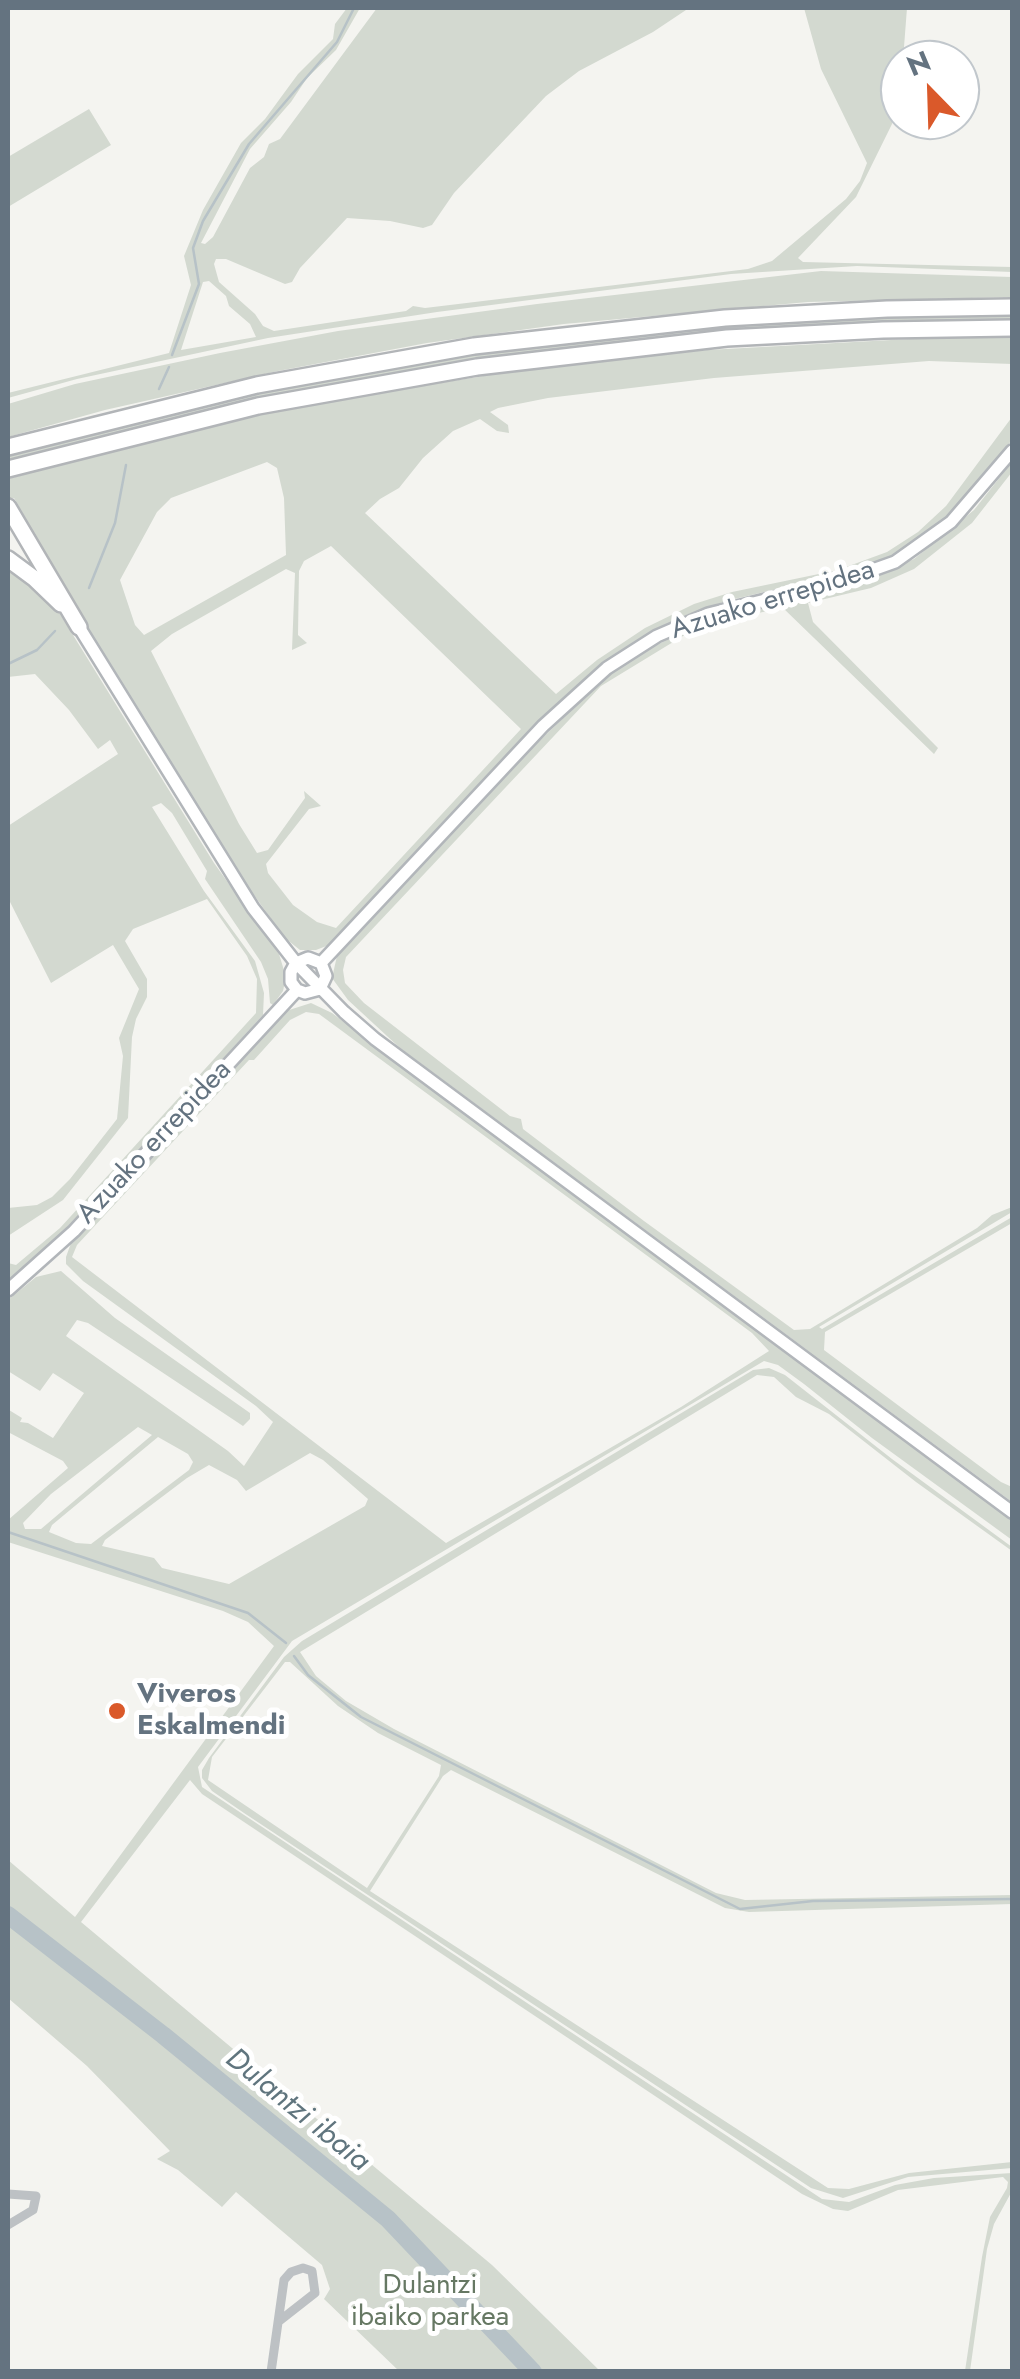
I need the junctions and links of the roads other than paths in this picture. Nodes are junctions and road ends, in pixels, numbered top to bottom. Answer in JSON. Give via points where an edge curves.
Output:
{"nodes":[{"id":1,"x":1012,"y":307,"type":"edge"},
{"id":2,"x":1012,"y":328,"type":"edge"},
{"id":3,"x":8,"y":448,"type":"edge"},
{"id":4,"x":1012,"y":451,"type":"edge"},
{"id":5,"x":8,"y":469,"type":"edge"},
{"id":6,"x":8,"y":507,"type":"edge"},
{"id":7,"x":8,"y":560,"type":"edge"},
{"id":8,"x":79,"y":627,"type":"junction"},
{"id":9,"x":296,"y":963,"type":"junction"},
{"id":10,"x":321,"y":963,"type":"junction"},
{"id":11,"x":320,"y":989,"type":"junction"},
{"id":12,"x":297,"y":990,"type":"junction"},
{"id":13,"x":8,"y":1290,"type":"edge"},
{"id":14,"x":1012,"y":1512,"type":"edge"},
{"id":15,"x":8,"y":2194,"type":"edge"},
{"id":16,"x":8,"y":2225,"type":"edge"},
{"id":17,"x":278,"y":2322,"type":"junction"},
{"id":18,"x":272,"y":2372,"type":"edge"}],
"edges":[{"from":1,"to":3,"type":"highway","via":[[725,318],[494,343],[257,385]]},
{"from":2,"to":5,"type":"highway","via":[[727,338],[477,366],[241,410]]},
{"from":4,"to":10,"type":"main road","name":"Azuako errepidea","via":[[951,522],[895,562],[708,614],[607,668],[543,726]]},
{"from":6,"to":8,"type":"highway"},
{"from":7,"to":8,"type":"highway"},
{"from":8,"to":9,"type":"main road","via":[[224,865]]},
{"from":9,"to":10,"type":"main road"},
{"from":9,"to":11,"type":"main road"},
{"from":9,"to":12,"type":"main road","via":[[291,982]]},
{"from":10,"to":11,"type":"main road","via":[[326,976]]},
{"from":11,"to":12,"type":"main road"},
{"from":11,"to":14,"type":"main road","via":[[375,1039]]},
{"from":12,"to":13,"type":"main road","name":"Azuako errepidea","via":[[74,1231]]},
{"from":15,"to":16,"type":"street","via":[[36,2196],[33,2210]]},
{"from":17,"to":17,"type":"street","via":[[315,2293],[312,2271],[303,2268],[284,2280]]},
{"from":17,"to":18,"type":"street"}]}
